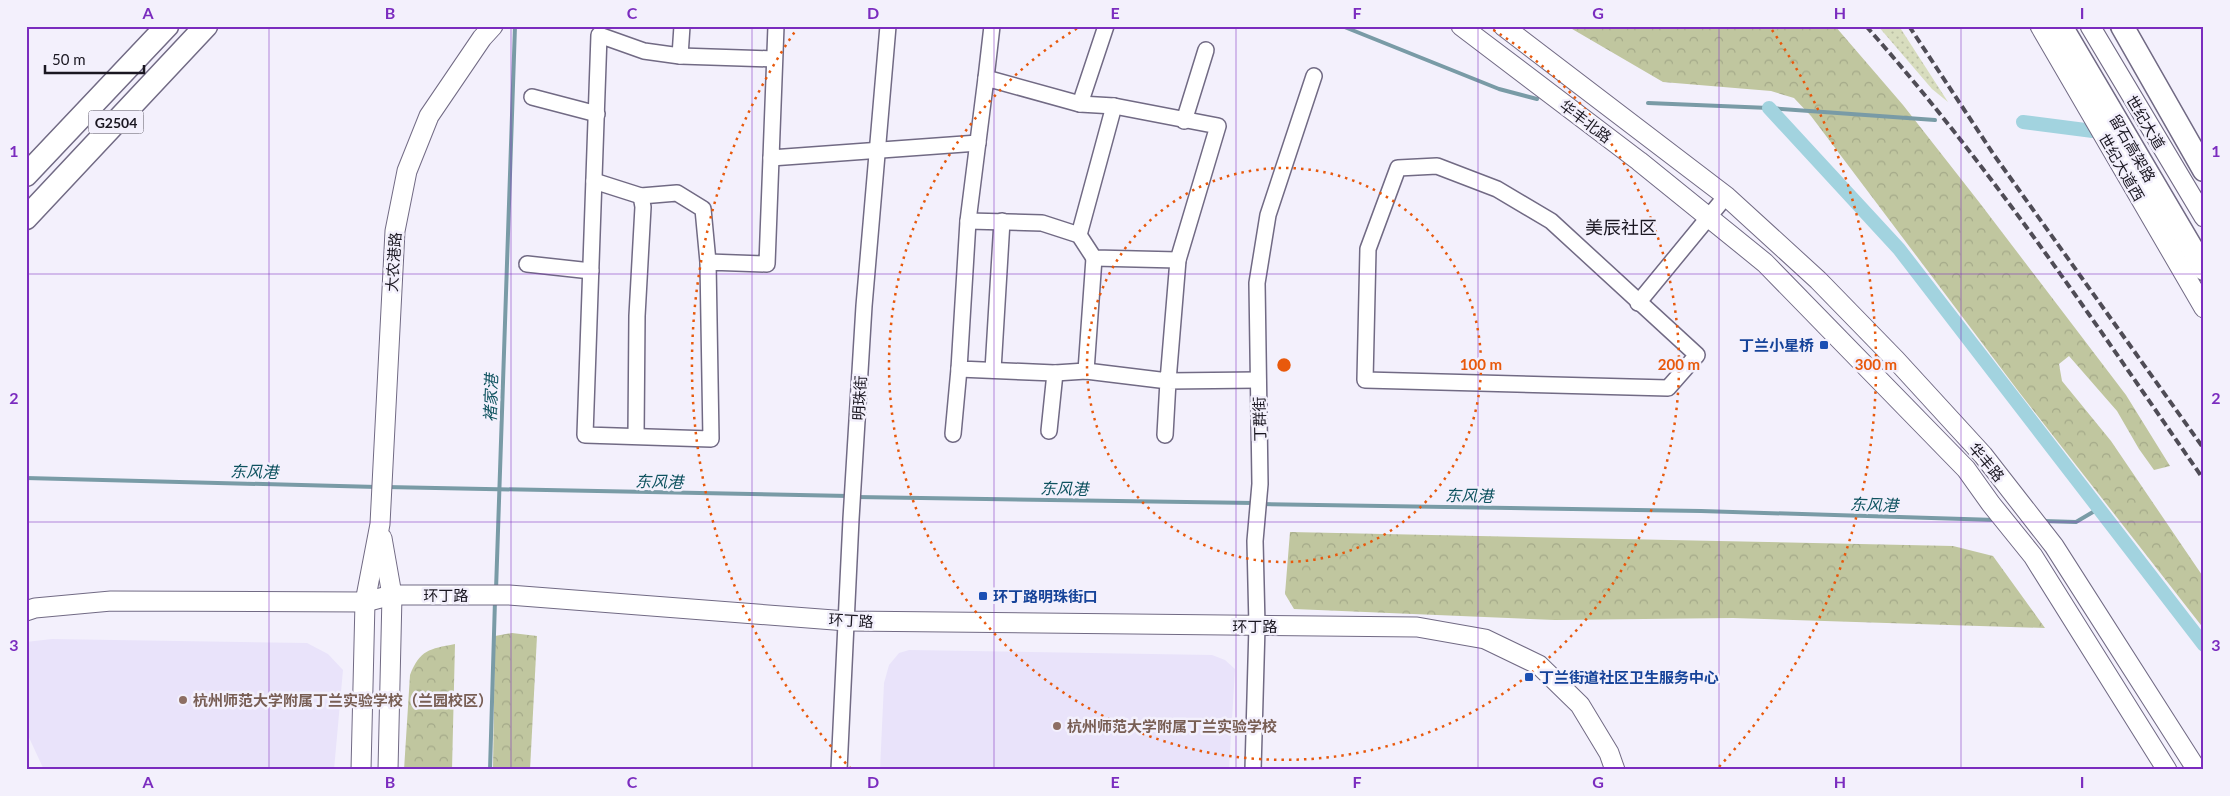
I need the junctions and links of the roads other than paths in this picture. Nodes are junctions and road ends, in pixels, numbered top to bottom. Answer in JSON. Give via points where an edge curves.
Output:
{"nodes":[{"id":1,"x":167,"y":26,"type":"edge"},
{"id":2,"x":206,"y":26,"type":"edge"},
{"id":3,"x":682,"y":26,"type":"edge"},
{"id":4,"x":776,"y":26,"type":"edge"},
{"id":5,"x":888,"y":26,"type":"edge"},
{"id":6,"x":992,"y":26,"type":"edge"},
{"id":7,"x":1106,"y":26,"type":"edge"},
{"id":8,"x":1462,"y":26,"type":"edge"},
{"id":9,"x":1503,"y":26,"type":"edge"},
{"id":10,"x":2040,"y":26,"type":"edge"},
{"id":11,"x":2061,"y":26,"type":"edge"},
{"id":12,"x":2090,"y":26,"type":"edge"},
{"id":13,"x":2122,"y":26,"type":"edge"},
{"id":14,"x":599,"y":31,"type":"edge"},
{"id":15,"x":488,"y":32,"type":"edge"},
{"id":16,"x":1206,"y":50,"type":"dead end"},
{"id":17,"x":680,"y":56,"type":"junction"},
{"id":18,"x":774,"y":59,"type":"junction"},
{"id":19,"x":1314,"y":76,"type":"dead end"},
{"id":20,"x":986,"y":78,"type":"junction"},
{"id":21,"x":532,"y":97,"type":"dead end"},
{"id":22,"x":1080,"y":104,"type":"junction"},
{"id":23,"x":1114,"y":106,"type":"junction"},
{"id":24,"x":597,"y":114,"type":"junction"},
{"id":25,"x":1184,"y":121,"type":"junction"},
{"id":26,"x":978,"y":143,"type":"junction"},
{"id":27,"x":878,"y":150,"type":"junction"},
{"id":28,"x":771,"y":158,"type":"junction"},
{"id":29,"x":2204,"y":170,"type":"edge"},
{"id":30,"x":26,"y":175,"type":"edge"},
{"id":31,"x":594,"y":181,"type":"junction"},
{"id":32,"x":641,"y":196,"type":"junction"},
{"id":33,"x":1726,"y":196,"type":"junction"},
{"id":34,"x":1708,"y":217,"type":"junction"},
{"id":35,"x":2204,"y":217,"type":"edge"},
{"id":36,"x":26,"y":218,"type":"edge"},
{"id":37,"x":968,"y":221,"type":"junction"},
{"id":38,"x":1002,"y":221,"type":"junction"},
{"id":39,"x":1079,"y":234,"type":"junction"},
{"id":40,"x":1094,"y":258,"type":"junction"},
{"id":41,"x":1178,"y":260,"type":"junction"},
{"id":42,"x":708,"y":262,"type":"junction"},
{"id":43,"x":527,"y":264,"type":"dead end"},
{"id":44,"x":2204,"y":269,"type":"edge"},
{"id":45,"x":591,"y":271,"type":"junction"},
{"id":46,"x":1638,"y":303,"type":"junction"},
{"id":47,"x":2204,"y":308,"type":"edge"},
{"id":48,"x":960,"y":369,"type":"junction"},
{"id":49,"x":993,"y":370,"type":"junction"},
{"id":50,"x":1086,"y":371,"type":"junction"},
{"id":51,"x":1055,"y":373,"type":"junction"},
{"id":52,"x":1168,"y":380,"type":"junction"},
{"id":53,"x":1258,"y":380,"type":"junction"},
{"id":54,"x":1049,"y":431,"type":"dead end"},
{"id":55,"x":953,"y":434,"type":"dead end"},
{"id":56,"x":636,"y":435,"type":"junction"},
{"id":57,"x":1165,"y":435,"type":"dead end"},
{"id":58,"x":380,"y":524,"type":"junction"},
{"id":59,"x":392,"y":595,"type":"junction"},
{"id":60,"x":365,"y":602,"type":"junction"},
{"id":61,"x":26,"y":611,"type":"edge"},
{"id":62,"x":847,"y":621,"type":"junction"},
{"id":63,"x":1257,"y":626,"type":"junction"},
{"id":64,"x":361,"y":770,"type":"edge"},
{"id":65,"x":388,"y":770,"type":"edge"},
{"id":66,"x":839,"y":770,"type":"edge"},
{"id":67,"x":1253,"y":770,"type":"edge"},
{"id":68,"x":1615,"y":770,"type":"edge"},
{"id":69,"x":2166,"y":770,"type":"edge"},
{"id":70,"x":2197,"y":770,"type":"edge"}],
"edges":[{"from":1,"to":30,"type":"highway","number":"G2504"},
{"from":2,"to":36,"type":"highway","number":"G2504"},
{"from":3,"to":17,"type":"street"},
{"from":4,"to":18,"type":"street"},
{"from":5,"to":27,"type":"street","name":"明珠街"},
{"from":6,"to":20,"type":"street"},
{"from":7,"to":22,"type":"street"},
{"from":8,"to":34,"type":"main road","name":"华丰北路"},
{"from":9,"to":33,"type":"main road","name":"华丰北路"},
{"from":10,"to":47,"type":"main road","name":"世纪大道西"},
{"from":11,"to":44,"type":"highway","name":"留石高架路"},
{"from":12,"to":35,"type":"main road","name":"世纪大道"},
{"from":13,"to":29,"type":"highway"},
{"from":14,"to":17,"type":"street","via":[[644,51]]},
{"from":14,"to":24,"type":"street"},
{"from":15,"to":58,"type":"main road","name":"大农港路","via":[[429,116],[407,171],[395,231]]},
{"from":16,"to":25,"type":"street"},
{"from":17,"to":18,"type":"street"},
{"from":18,"to":28,"type":"street"},
{"from":19,"to":53,"type":"street","name":"丁群街","via":[[1268,215],[1257,283]]},
{"from":20,"to":22,"type":"street"},
{"from":20,"to":26,"type":"street"},
{"from":21,"to":24,"type":"street"},
{"from":22,"to":23,"type":"street"},
{"from":23,"to":25,"type":"street"},
{"from":23,"to":39,"type":"street"},
{"from":24,"to":31,"type":"street"},
{"from":25,"to":41,"type":"street","via":[[1218,126]]},
{"from":26,"to":27,"type":"street"},
{"from":26,"to":37,"type":"street"},
{"from":27,"to":28,"type":"street"},
{"from":27,"to":62,"type":"street","name":"明珠街","via":[[864,306]]},
{"from":28,"to":42,"type":"street","via":[[767,264]]},
{"from":31,"to":32,"type":"street"},
{"from":31,"to":45,"type":"street"},
{"from":32,"to":42,"type":"street","via":[[677,193],[703,208]]},
{"from":32,"to":56,"type":"street"},
{"from":33,"to":34,"type":"street"},
{"from":33,"to":70,"type":"main road","name":"华丰路","via":[[1818,280],[1983,455],[2054,546]]},
{"from":34,"to":46,"type":"street"},
{"from":34,"to":69,"type":"main road","name":"华丰路","via":[[1765,263],[1966,469],[2033,556]]},
{"from":37,"to":38,"type":"street"},
{"from":37,"to":48,"type":"street"},
{"from":38,"to":39,"type":"street","via":[[1042,223]]},
{"from":38,"to":49,"type":"street"},
{"from":39,"to":40,"type":"street"},
{"from":40,"to":41,"type":"street"},
{"from":40,"to":50,"type":"street"},
{"from":41,"to":52,"type":"street"},
{"from":42,"to":56,"type":"street","via":[[711,439]]},
{"from":43,"to":45,"type":"street"},
{"from":45,"to":56,"type":"street","via":[[584,434]]},
{"from":46,"to":46,"type":"street","via":[[1551,221],[1497,189],[1437,166],[1398,168],[1368,249],[1365,380],[1668,388],[1697,355]]},
{"from":48,"to":49,"type":"street"},
{"from":48,"to":55,"type":"street"},
{"from":49,"to":51,"type":"street"},
{"from":50,"to":51,"type":"street"},
{"from":50,"to":52,"type":"street"},
{"from":51,"to":54,"type":"street"},
{"from":52,"to":53,"type":"street"},
{"from":52,"to":57,"type":"street"},
{"from":53,"to":63,"type":"street","name":"丁群街"},
{"from":58,"to":59,"type":"main road","name":"大农港路"},
{"from":58,"to":60,"type":"main road","name":"大农港路"},
{"from":59,"to":60,"type":"main road","name":"环丁路"},
{"from":59,"to":62,"type":"main road","name":"环丁路","via":[[509,595]]},
{"from":59,"to":65,"type":"main road","name":"大农港路"},
{"from":60,"to":61,"type":"main road","name":"环丁路","via":[[111,601]]},
{"from":60,"to":64,"type":"main road","name":"大农港路"},
{"from":62,"to":63,"type":"main road","name":"环丁路"},
{"from":62,"to":66,"type":"street","name":"明珠街"},
{"from":63,"to":67,"type":"street","name":"丁群街"},
{"from":63,"to":68,"type":"main road","name":"环丁路","via":[[1417,627],[1485,639],[1539,665],[1580,705],[1609,752]]}]}
